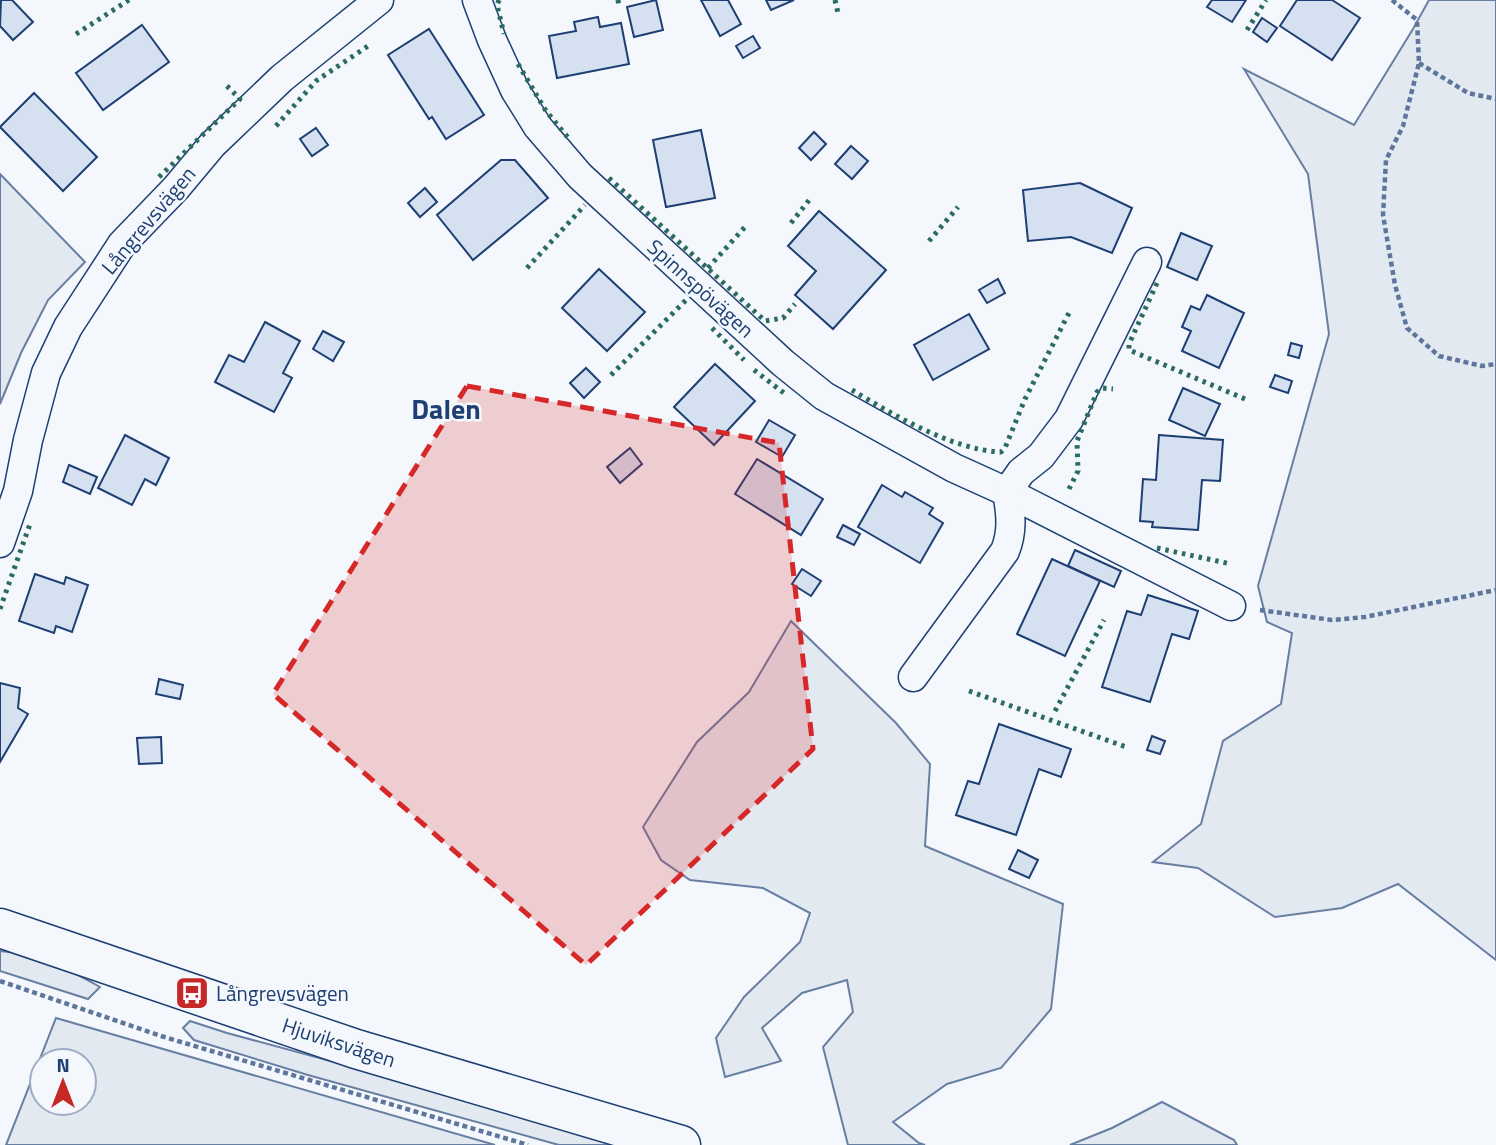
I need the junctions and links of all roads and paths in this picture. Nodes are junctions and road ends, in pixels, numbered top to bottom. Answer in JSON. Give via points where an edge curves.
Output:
{"nodes":[{"id":1,"x":379,"y":0,"type":"edge"},
{"id":2,"x":477,"y":0,"type":"edge"},
{"id":3,"x":1392,"y":0,"type":"edge"},
{"id":4,"x":1419,"y":63,"type":"junction"},
{"id":5,"x":1496,"y":99,"type":"edge"},
{"id":6,"x":1147,"y":261,"type":"dead end"},
{"id":7,"x":1496,"y":364,"type":"edge"},
{"id":8,"x":1007,"y":492,"type":"junction"},
{"id":9,"x":0,"y":542,"type":"edge"},
{"id":10,"x":1496,"y":590,"type":"edge"},
{"id":11,"x":1231,"y":606,"type":"joint"},
{"id":12,"x":913,"y":677,"type":"dead end"},
{"id":13,"x":0,"y":928,"type":"edge"},
{"id":14,"x":0,"y":981,"type":"edge"},
{"id":15,"x":528,"y":1145,"type":"edge"},
{"id":16,"x":681,"y":1145,"type":"edge"}],
"edges":[{"from":1,"to":9,"type":"street","name":"Långrevsvägen","via":[[272,87],[122,244],[68,327],[46,373],[18,491]]},
{"from":2,"to":8,"type":"street","name":"Spinnspövägen","via":[[515,90],[538,127],[580,176],[676,267],[824,396]]},
{"from":3,"to":4,"type":"path","via":[[1417,20]]},
{"from":4,"to":5,"type":"path","via":[[1468,93]]},
{"from":4,"to":7,"type":"path","via":[[1403,126],[1386,160],[1382,215],[1395,285],[1406,328],[1439,356],[1482,366]]},
{"from":6,"to":8,"type":"street","via":[[1069,419]]},
{"from":8,"to":11,"type":"street","name":"Spinnspövägen"},
{"from":8,"to":12,"type":"street","via":[[1012,517],[1005,551]]},
{"from":10,"to":11,"type":"path","via":[[1332,620]]},
{"from":13,"to":16,"type":"main road","name":"Hjuviksvägen","via":[[356,1049]]},
{"from":14,"to":15,"type":"path","via":[[161,1036]]}]}
